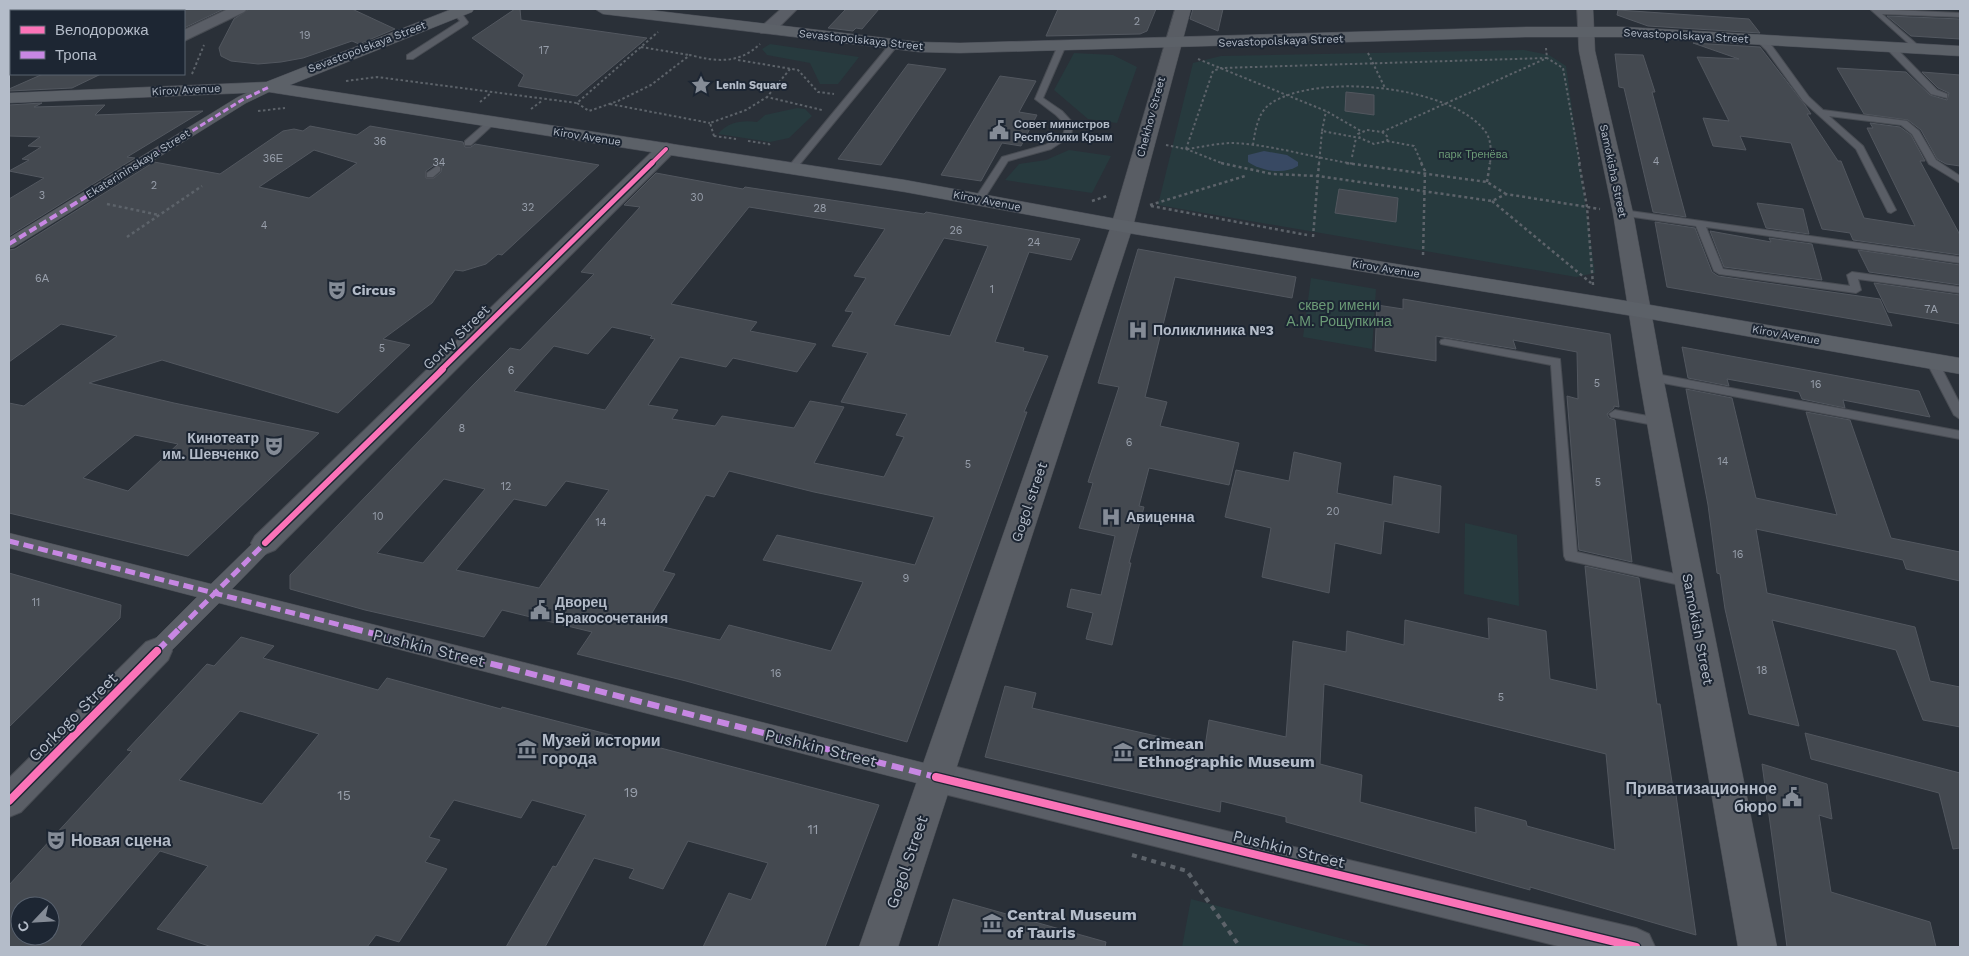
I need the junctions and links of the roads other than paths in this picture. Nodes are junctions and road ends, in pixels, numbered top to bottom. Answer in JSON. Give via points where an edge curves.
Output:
{"nodes":[{"id":1,"x":239,"y":9,"type":"edge"},
{"id":2,"x":603,"y":9,"type":"edge"},
{"id":3,"x":789,"y":9,"type":"edge"},
{"id":4,"x":1183,"y":9,"type":"edge"},
{"id":5,"x":1585,"y":9,"type":"edge"},
{"id":6,"x":461,"y":10,"type":"edge"},
{"id":7,"x":1874,"y":10,"type":"edge"},
{"id":8,"x":1960,"y":15,"type":"edge"},
{"id":9,"x":1586,"y":33,"type":"junction"},
{"id":10,"x":766,"y":35,"type":"junction"},
{"id":11,"x":185,"y":36,"type":"edge"},
{"id":12,"x":1760,"y":39,"type":"junction"},
{"id":13,"x":1171,"y":44,"type":"junction"},
{"id":14,"x":1062,"y":45,"type":"junction"},
{"id":15,"x":893,"y":46,"type":"junction"},
{"id":16,"x":1890,"y":47,"type":"junction"},
{"id":17,"x":1917,"y":49,"type":"junction"},
{"id":18,"x":1960,"y":51,"type":"edge"},
{"id":19,"x":410,"y":58,"type":"dead end"},
{"id":20,"x":269,"y":87,"type":"junction"},
{"id":21,"x":1944,"y":96,"type":"dead end"},
{"id":22,"x":9,"y":98,"type":"edge"},
{"id":23,"x":1820,"y":112,"type":"junction"},
{"id":24,"x":492,"y":122,"type":"junction"},
{"id":25,"x":468,"y":143,"type":"dead end"},
{"id":26,"x":666,"y":149,"type":"junction"},
{"id":27,"x":792,"y":168,"type":"junction"},
{"id":28,"x":1960,"y":180,"type":"edge"},
{"id":29,"x":979,"y":200,"type":"junction"},
{"id":30,"x":1891,"y":210,"type":"dead end"},
{"id":31,"x":1623,"y":213,"type":"junction"},
{"id":32,"x":1700,"y":224,"type":"junction"},
{"id":33,"x":1122,"y":226,"type":"junction"},
{"id":34,"x":9,"y":244,"type":"edge"},
{"id":35,"x":1960,"y":260,"type":"edge"},
{"id":36,"x":1960,"y":290,"type":"edge"},
{"id":37,"x":1639,"y":310,"type":"junction"},
{"id":38,"x":1445,"y":342,"type":"dead end"},
{"id":39,"x":1932,"y":361,"type":"junction"},
{"id":40,"x":1960,"y":366,"type":"edge"},
{"id":41,"x":1651,"y":377,"type":"junction"},
{"id":42,"x":1615,"y":414,"type":"dead end"},
{"id":43,"x":1960,"y":415,"type":"edge"},
{"id":44,"x":1659,"y":422,"type":"junction"},
{"id":45,"x":1960,"y":435,"type":"edge"},
{"id":46,"x":9,"y":541,"type":"edge"},
{"id":47,"x":265,"y":544,"type":"joint"},
{"id":48,"x":1689,"y":582,"type":"junction"},
{"id":49,"x":214,"y":594,"type":"junction"},
{"id":50,"x":157,"y":651,"type":"joint"},
{"id":51,"x":936,"y":777,"type":"junction"},
{"id":52,"x":9,"y":801,"type":"edge"},
{"id":53,"x":878,"y":947,"type":"edge"},
{"id":54,"x":1636,"y":947,"type":"edge"},
{"id":55,"x":1758,"y":947,"type":"edge"}],
"edges":[{"from":1,"to":11,"type":"street"},
{"from":2,"to":10,"type":"main road","name":"Sevastopolskaya Street"},
{"from":3,"to":10,"type":"street"},
{"from":4,"to":13,"type":"main road","name":"Chekhov Street"},
{"from":5,"to":9,"type":"main road","name":"Samokisha Street","via":[[1588,20]]},
{"from":6,"to":19,"type":"lane","via":[[464,22]]},
{"from":6,"to":20,"type":"main road","name":"Sevastopolskaya Street"},
{"from":7,"to":8,"type":"lane"},
{"from":7,"to":17,"type":"lane"},
{"from":9,"to":12,"type":"main road","name":"Sevastopolskaya Street"},
{"from":9,"to":13,"type":"main road","name":"Sevastopolskaya Street","via":[[1519,32]]},
{"from":9,"to":31,"type":"main road","name":"Samokisha Street","via":[[1587,51]]},
{"from":10,"to":15,"type":"main road","name":"Sevastopolskaya Street"},
{"from":12,"to":16,"type":"main road","name":"Sevastopolskaya Street"},
{"from":12,"to":23,"type":"lane","via":[[1806,99]]},
{"from":13,"to":14,"type":"main road","name":"Sevastopolskaya Street"},
{"from":13,"to":33,"type":"main road","name":"Chekhov Street"},
{"from":14,"to":15,"type":"main road","name":"Sevastopolskaya Street"},
{"from":14,"to":29,"type":"lane","via":[[1039,99],[1070,125],[1067,136],[1048,147],[1005,159]]},
{"from":15,"to":27,"type":"lane"},
{"from":16,"to":17,"type":"main road","name":"Sevastopolskaya Street"},
{"from":16,"to":21,"type":"lane","via":[[1934,92]]},
{"from":17,"to":18,"type":"main road","name":"Sevastopolskaya Street"},
{"from":20,"to":22,"type":"main road","name":"Kirov Avenue"},
{"from":20,"to":24,"type":"main road","name":"Kirov Avenue"},
{"from":20,"to":34,"type":"street","name":"Ekaterininskaya Street","via":[[242,100]]},
{"from":23,"to":28,"type":"lane","via":[[1904,123],[1916,133],[1932,162]]},
{"from":23,"to":30,"type":"lane","via":[[1860,148]]},
{"from":24,"to":25,"type":"lane"},
{"from":24,"to":26,"type":"main road","name":"Kirov Avenue"},
{"from":26,"to":27,"type":"main road","name":"Kirov Avenue"},
{"from":26,"to":47,"type":"street","name":"Gorky Street"},
{"from":27,"to":29,"type":"main road","name":"Kirov Avenue"},
{"from":29,"to":33,"type":"main road","name":"Kirov Avenue"},
{"from":31,"to":32,"type":"lane"},
{"from":31,"to":37,"type":"main road","name":"Samokisha Street"},
{"from":32,"to":35,"type":"lane"},
{"from":32,"to":36,"type":"lane","via":[[1719,271],[1856,290],[1852,275]]},
{"from":33,"to":37,"type":"main road","name":"Kirov Avenue"},
{"from":33,"to":51,"type":"main road","name":"Gogol street"},
{"from":37,"to":39,"type":"main road","name":"Kirov Avenue"},
{"from":37,"to":41,"type":"main road","name":"Samokish Street"},
{"from":38,"to":48,"type":"lane","via":[[1556,362],[1562,404],[1571,556]]},
{"from":39,"to":40,"type":"main road","name":"Kirov Avenue"},
{"from":39,"to":43,"type":"lane"},
{"from":41,"to":44,"type":"main road","name":"Samokish Street"},
{"from":41,"to":45,"type":"lane"},
{"from":42,"to":44,"type":"lane"},
{"from":44,"to":48,"type":"main road","name":"Samokish Street"},
{"from":46,"to":49,"type":"street","name":"Pushkin Street"},
{"from":47,"to":49,"type":"street","name":"Gorky Street"},
{"from":48,"to":55,"type":"main road","name":"Samokish Street"},
{"from":49,"to":50,"type":"street","name":"Gorkogo Street"},
{"from":49,"to":51,"type":"street","name":"Pushkin Street"},
{"from":50,"to":52,"type":"street","name":"Gorkogo Street"},
{"from":51,"to":53,"type":"main road","name":"Gogol Street"},
{"from":51,"to":54,"type":"street","name":"Pushkin Street"}]}
